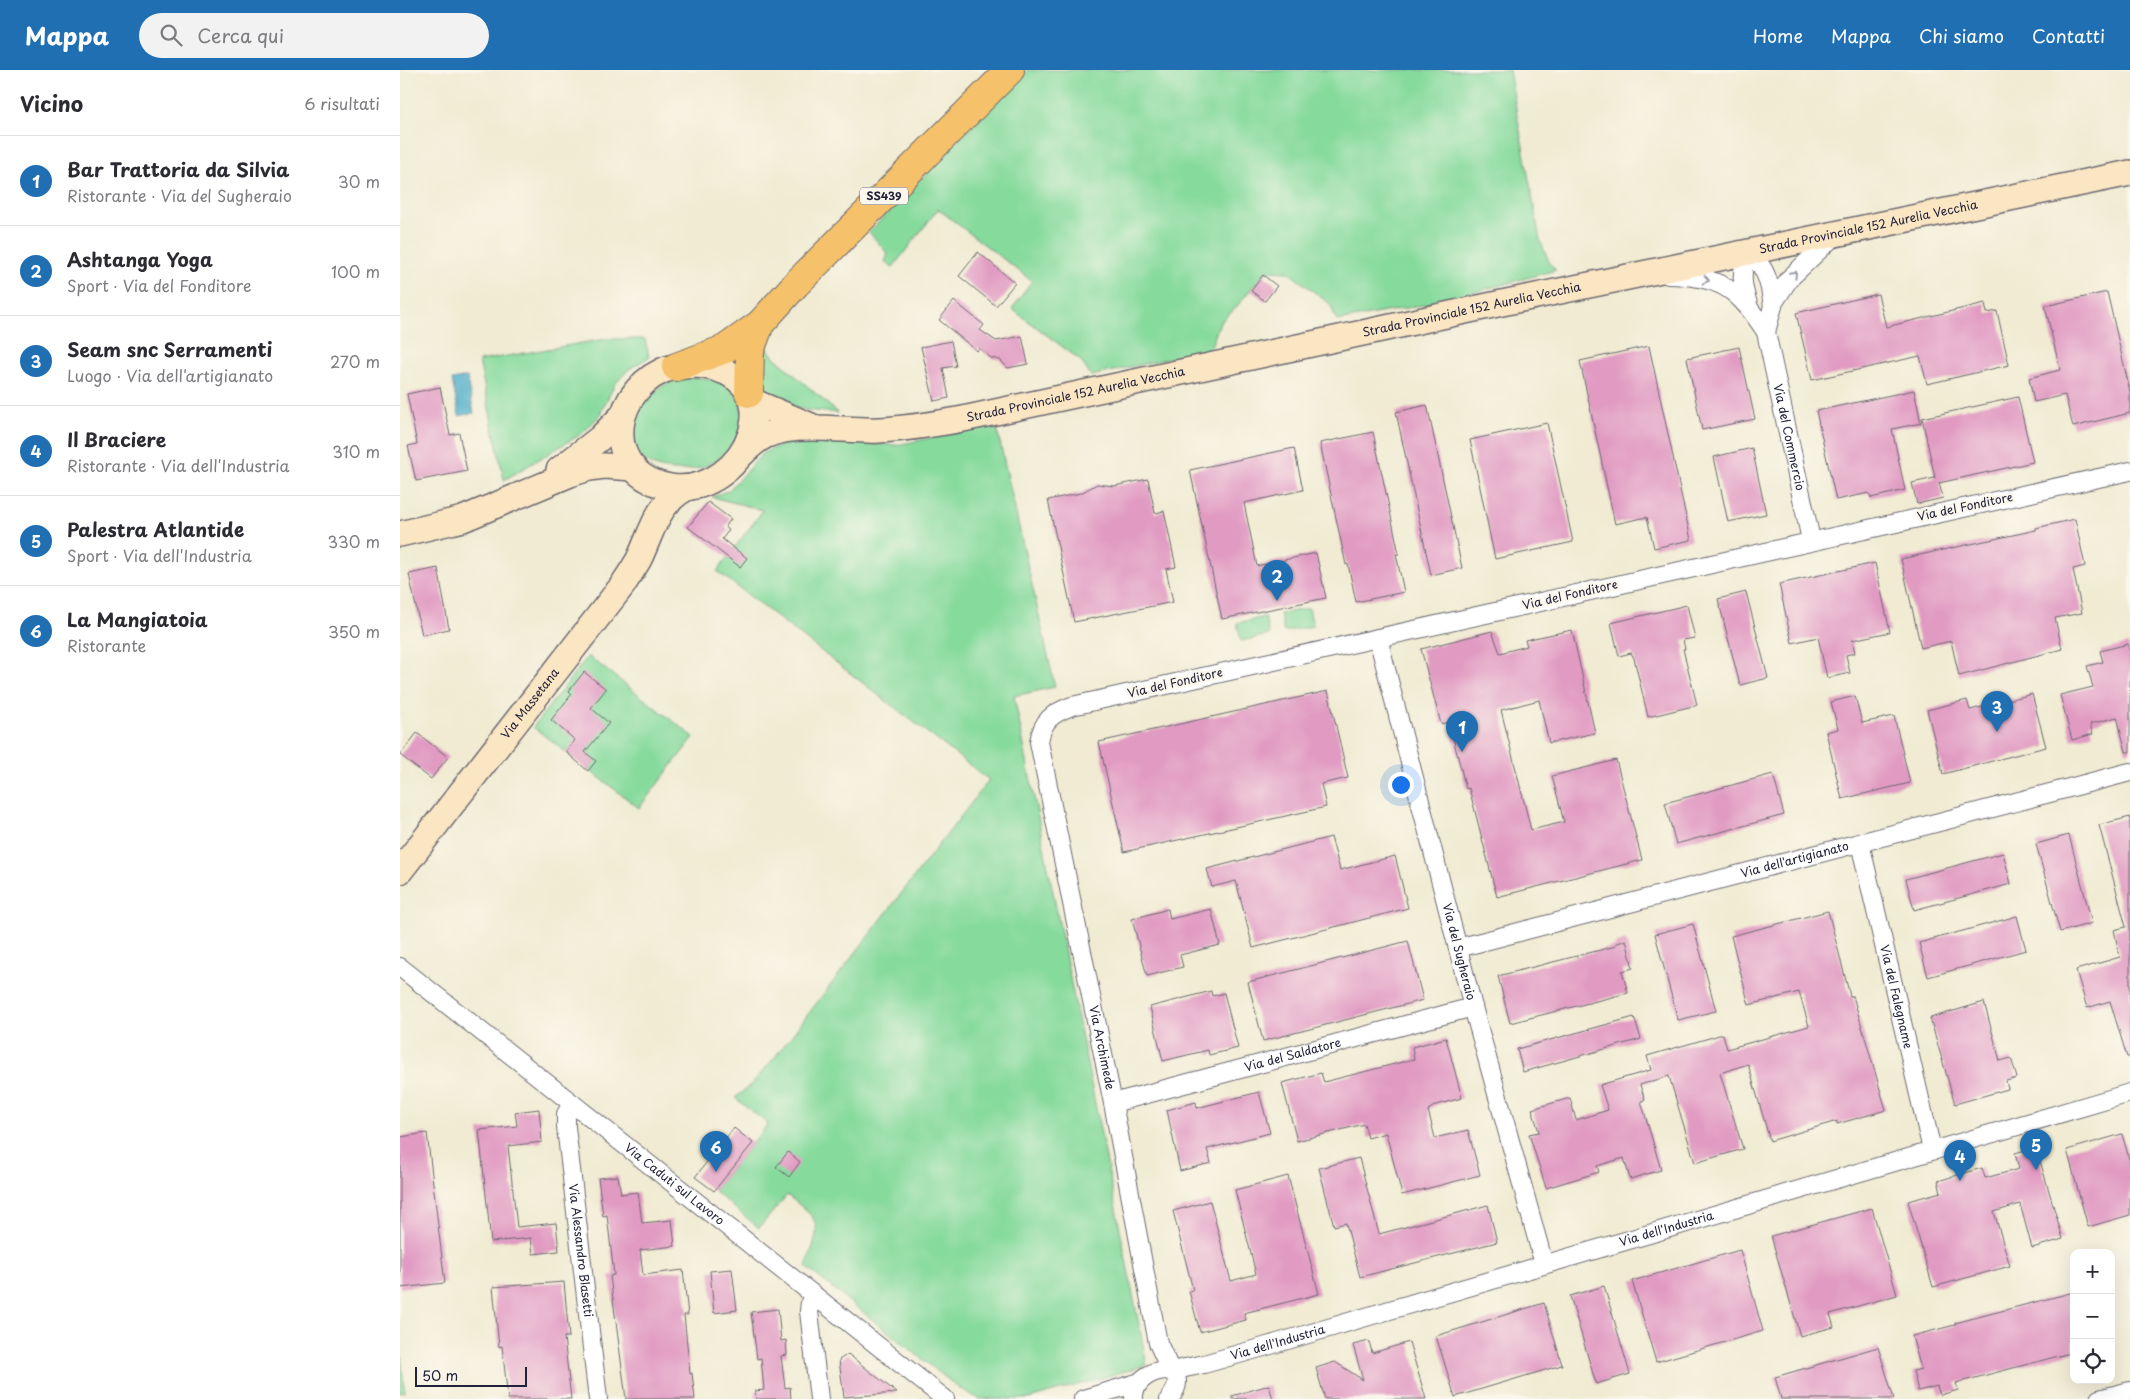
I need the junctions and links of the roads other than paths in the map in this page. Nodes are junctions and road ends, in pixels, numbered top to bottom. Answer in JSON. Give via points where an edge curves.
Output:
{"nodes":[{"id":1,"x":1010,"y":70,"type":"edge"},
{"id":2,"x":2130,"y":172,"type":"edge"},
{"id":3,"x":1835,"y":235,"type":"junction"},
{"id":4,"x":1748,"y":253,"type":"junction"},
{"id":5,"x":1640,"y":275,"type":"junction"},
{"id":6,"x":1748,"y":304,"type":"junction"},
{"id":7,"x":1773,"y":306,"type":"junction"},
{"id":8,"x":760,"y":324,"type":"junction"},
{"id":9,"x":1766,"y":332,"type":"junction"},
{"id":10,"x":676,"y":366,"type":"junction"},
{"id":11,"x":751,"y":398,"type":"junction"},
{"id":12,"x":621,"y":417,"type":"junction"},
{"id":13,"x":814,"y":427,"type":"junction"},
{"id":14,"x":741,"y":455,"type":"junction"},
{"id":15,"x":2130,"y":471,"type":"edge"},
{"id":16,"x":639,"y":473,"type":"junction"},
{"id":17,"x":686,"y":488,"type":"junction"},
{"id":18,"x":532,"y":490,"type":"junction"},
{"id":19,"x":650,"y":529,"type":"junction"},
{"id":20,"x":400,"y":534,"type":"edge"},
{"id":21,"x":1811,"y":540,"type":"junction"},
{"id":22,"x":1378,"y":638,"type":"junction"},
{"id":23,"x":1040,"y":752,"type":"joint"},
{"id":24,"x":2130,"y":772,"type":"edge"},
{"id":25,"x":1860,"y":843,"type":"junction"},
{"id":26,"x":400,"y":871,"type":"edge"},
{"id":27,"x":1458,"y":948,"type":"junction"},
{"id":28,"x":401,"y":967,"type":"edge"},
{"id":29,"x":1473,"y":1007,"type":"junction"},
{"id":30,"x":2130,"y":1093,"type":"edge"},
{"id":31,"x":1113,"y":1103,"type":"junction"},
{"id":32,"x":572,"y":1104,"type":"junction"},
{"id":33,"x":1932,"y":1150,"type":"junction"},
{"id":34,"x":1544,"y":1264,"type":"junction"},
{"id":35,"x":814,"y":1296,"type":"junction"},
{"id":36,"x":1158,"y":1344,"type":"junction"},
{"id":37,"x":1204,"y":1364,"type":"junction"},
{"id":38,"x":1171,"y":1371,"type":"junction"},
{"id":39,"x":1146,"y":1378,"type":"junction"},
{"id":40,"x":2130,"y":1391,"type":"edge"},
{"id":41,"x":1172,"y":1396,"type":"edge"},
{"id":42,"x":1092,"y":1397,"type":"edge"},
{"id":43,"x":598,"y":1399,"type":"edge"},
{"id":44,"x":819,"y":1399,"type":"edge"},
{"id":45,"x":946,"y":1399,"type":"edge"},
{"id":46,"x":1119,"y":1399,"type":"edge"},
{"id":47,"x":1134,"y":1399,"type":"edge"},
{"id":48,"x":2099,"y":1399,"type":"edge"}],
"edges":[{"from":1,"to":8,"type":"main road","number":"SS439"},
{"from":2,"to":3,"type":"main road","name":"Strada Provinciale 152 Aurelia Vecchia"},
{"from":3,"to":4,"type":"main road","name":"Strada Provinciale 152 Aurelia Vecchia"},
{"from":7,"to":3,"type":"street","name":"Via del Commercio","one_way":true,"via":[[1788,280]]},
{"from":4,"to":5,"type":"main road","name":"Strada Provinciale 152 Aurelia Vecchia"},
{"from":4,"to":6,"type":"street","name":"Via del Commercio","via":[[1742,272],[1742,287]]},
{"from":4,"to":7,"type":"street","name":"Via del Commercio","via":[[1763,266],[1770,282]]},
{"from":5,"to":6,"type":"street","name":"Via del Commercio","one_way":true,"via":[[1686,275],[1716,282]]},
{"from":5,"to":13,"type":"main road","name":"Strada Provinciale 152 Aurelia Vecchia","via":[[963,419],[876,430]]},
{"from":6,"to":9,"type":"street","name":"Via del Commercio"},
{"from":7,"to":9,"type":"street","name":"Via del Commercio"},
{"from":8,"to":10,"type":"main road","number":"SS439","via":[[725,349]]},
{"from":8,"to":11,"type":"main road","number":"SS439","via":[[750,351]]},
{"from":9,"to":21,"type":"street","name":"Via del Commercio"},
{"from":10,"to":11,"type":"main road","name":"Strada Provinciale 152 Aurelia Vecchia","via":[[710,366],[723,371],[742,384]]},
{"from":10,"to":12,"type":"main road","name":"Strada Provinciale 152 Aurelia Vecchia","via":[[643,384],[632,395]]},
{"from":11,"to":13,"type":"main road","name":"Strada Provinciale 152 Aurelia Vecchia","via":[[781,415]]},
{"from":11,"to":14,"type":"main road","name":"Strada Provinciale 152 Aurelia Vecchia","via":[[753,430]]},
{"from":12,"to":16,"type":"main road","via":[[623,447]]},
{"from":12,"to":18,"type":"main road","name":"Strada Provinciale 152 Aurelia Vecchia","via":[[599,439]]},
{"from":13,"to":14,"type":"main road","name":"Strada Provinciale 152 Aurelia Vecchia","via":[[766,435]]},
{"from":14,"to":17,"type":"main road","name":"Strada Provinciale 152 Aurelia Vecchia","via":[[718,476]]},
{"from":15,"to":21,"type":"street","name":"Via del Fonditore"},
{"from":16,"to":17,"type":"main road","name":"Strada Provinciale 152 Aurelia Vecchia","via":[[660,484]]},
{"from":16,"to":18,"type":"main road","name":"Strada Provinciale 152 Aurelia Vecchia","via":[[604,466],[589,468]]},
{"from":16,"to":19,"type":"main road","name":"Via Massetana","via":[[651,515]]},
{"from":17,"to":19,"type":"main road","name":"Via Massetana","via":[[667,501]]},
{"from":18,"to":20,"type":"main road","name":"Strada Provinciale 152 Aurelia Vecchia","via":[[463,519]]},
{"from":19,"to":26,"type":"main road","name":"Via Massetana","via":[[638,560],[622,586]]},
{"from":21,"to":22,"type":"street","name":"Via del Fonditore"},
{"from":22,"to":23,"type":"street","name":"Via del Fonditore","via":[[1072,706],[1057,712],[1044,723]]},
{"from":22,"to":27,"type":"street","name":"Via del Sugheraio"},
{"from":23,"to":31,"type":"street","name":"Via Archimede"},
{"from":24,"to":25,"type":"street","name":"Via dell'artigianato"},
{"from":25,"to":27,"type":"street","name":"Via dell'artigianato"},
{"from":25,"to":33,"type":"street","name":"Via del Falegname"},
{"from":27,"to":29,"type":"street","name":"Via del Sugheraio"},
{"from":28,"to":32,"type":"street","name":"Via Caduti sul Lavoro"},
{"from":29,"to":31,"type":"street","name":"Via del Saldatore"},
{"from":29,"to":34,"type":"street","name":"Via del Sugheraio"},
{"from":30,"to":33,"type":"street","name":"Via dell'Industria"},
{"from":31,"to":36,"type":"street","name":"Via Archimede"},
{"from":32,"to":35,"type":"street","name":"Via Caduti sul Lavoro"},
{"from":32,"to":43,"type":"street","name":"Via Alessandro Blasetti","via":[[566,1114],[566,1128]]},
{"from":33,"to":34,"type":"street","name":"Via dell'Industria"},
{"from":34,"to":37,"type":"street","name":"Via dell'Industria"},
{"from":35,"to":44,"type":"street","via":[[809,1311]]},
{"from":35,"to":45,"type":"street","name":"Via Caduti sul Lavoro"},
{"from":36,"to":38,"type":"street","name":"Via Archimede"},
{"from":36,"to":39,"type":"street","name":"Via Archimede","via":[[1157,1358]]},
{"from":37,"to":38,"type":"street","name":"Via dell'Industria"},
{"from":37,"to":41,"type":"street","name":"Via dell'Industria"},
{"from":38,"to":39,"type":"street","via":[[1160,1370]]},
{"from":38,"to":41,"type":"street","via":[[1177,1379]]},
{"from":39,"to":42,"type":"street"},
{"from":39,"to":47,"type":"street","via":[[1135,1388]]},
{"from":40,"to":48,"type":"street"},
{"from":42,"to":46,"type":"street"}]}
